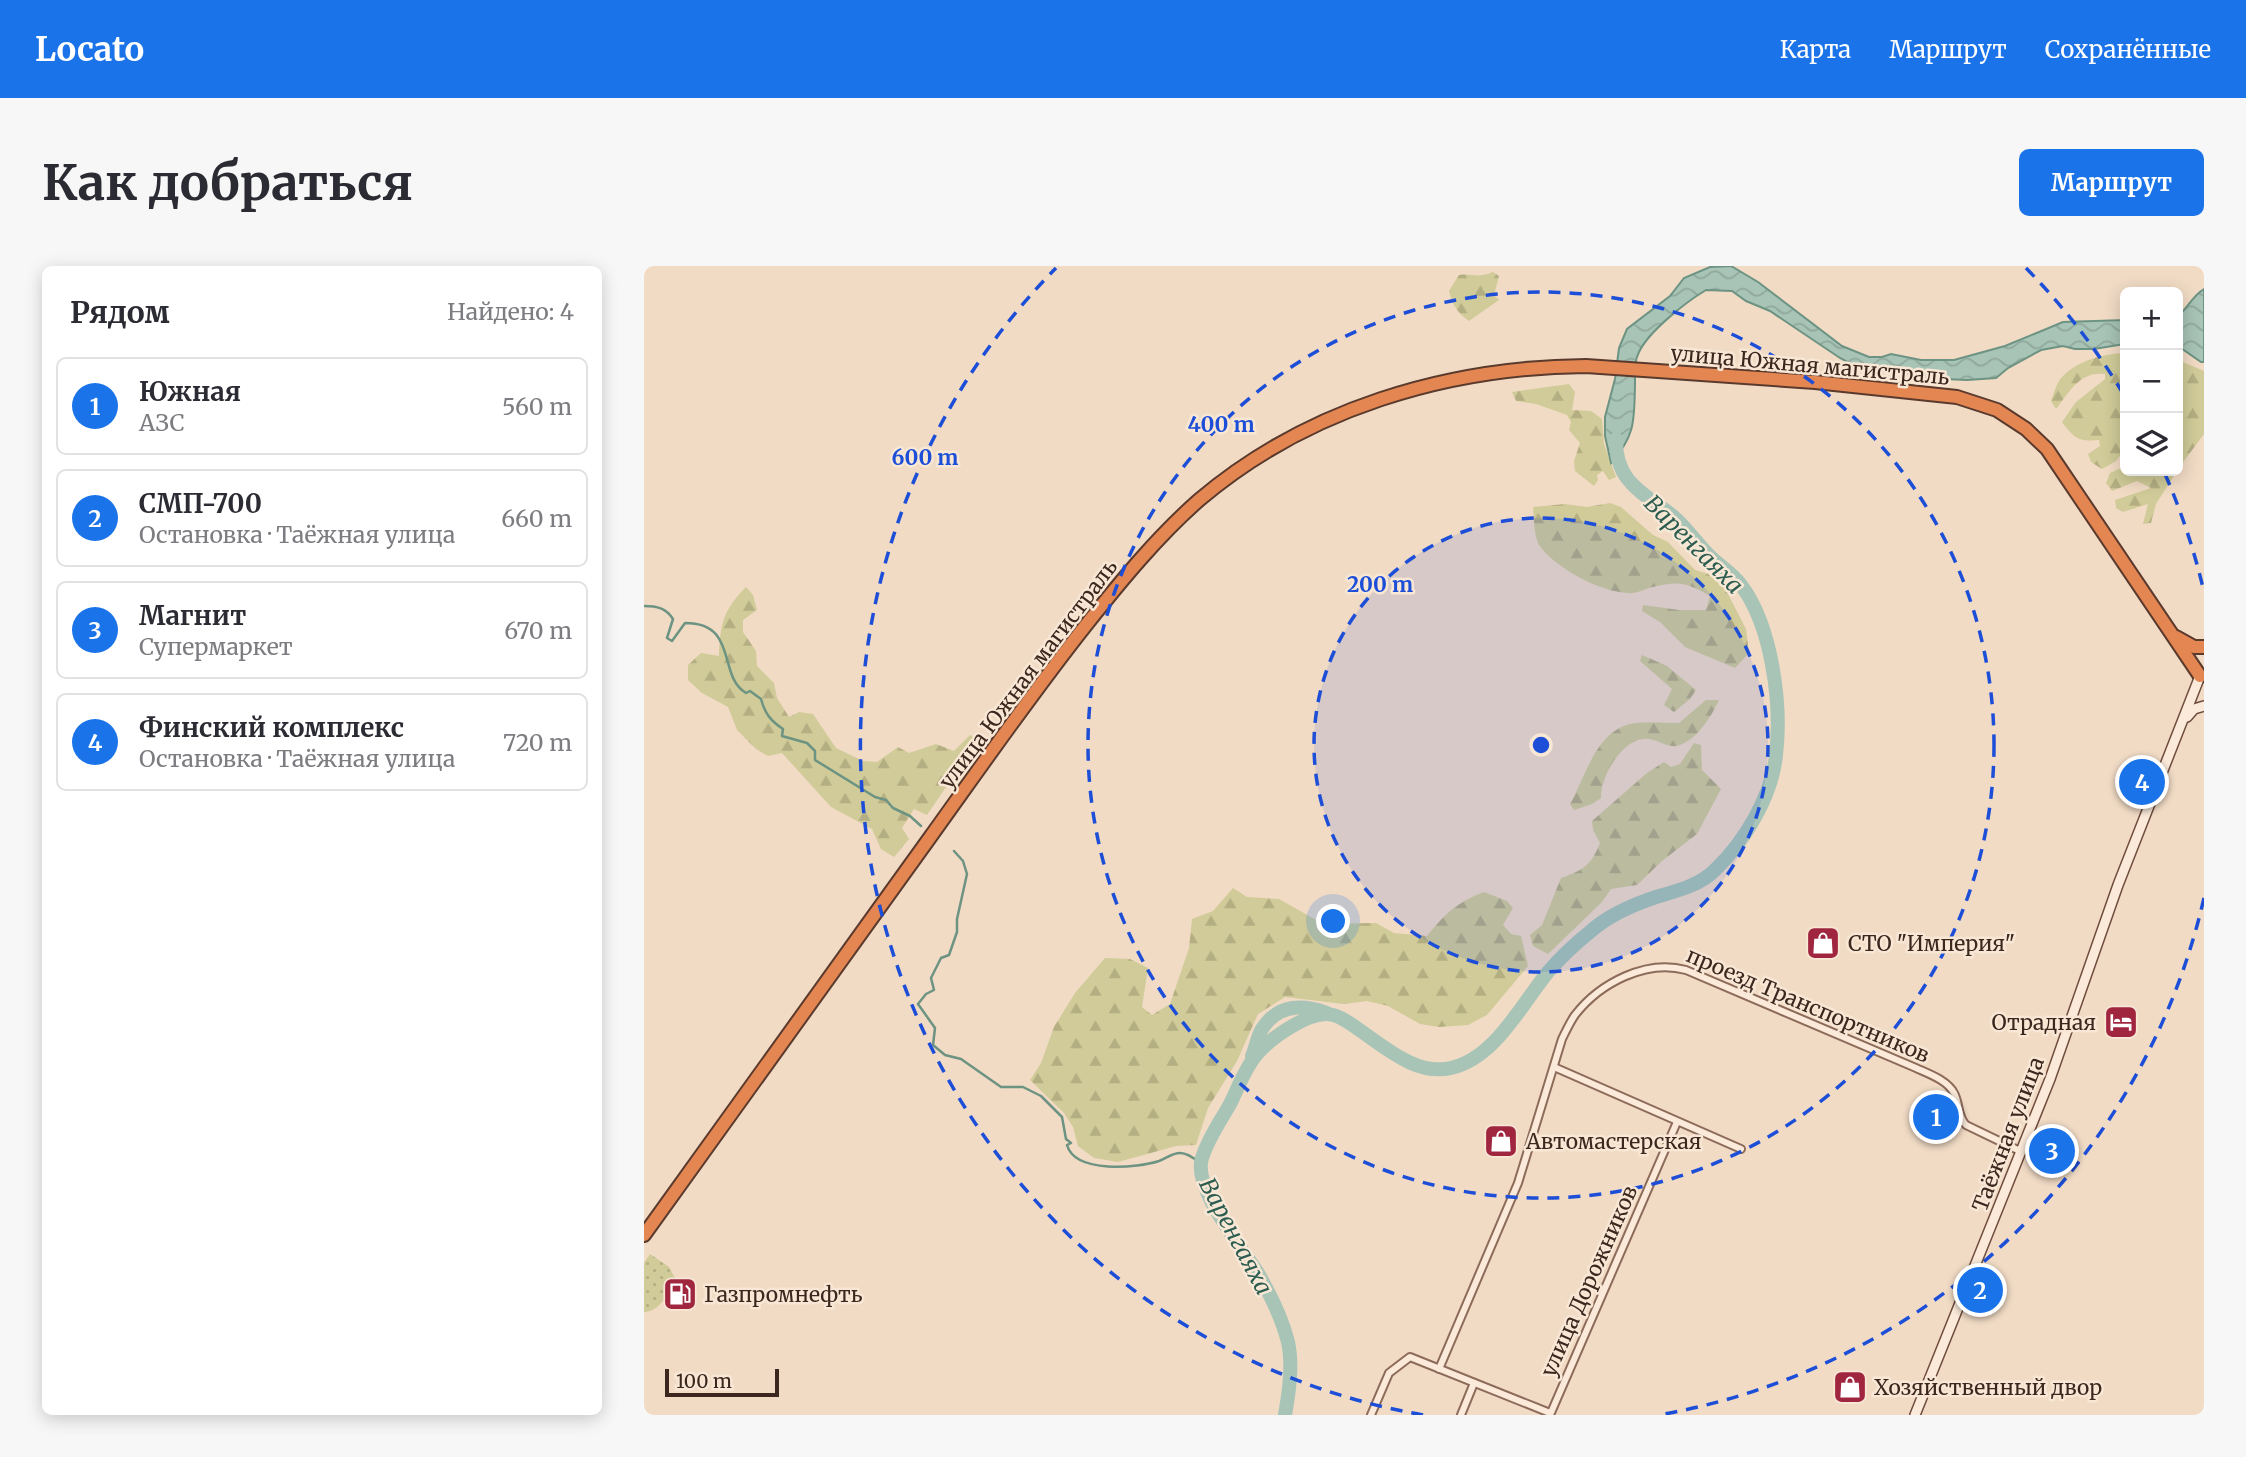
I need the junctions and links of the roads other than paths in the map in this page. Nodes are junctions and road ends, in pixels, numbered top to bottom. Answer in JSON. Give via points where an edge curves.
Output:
{"nodes":[{"id":1,"x":2170,"y":633,"type":"junction"},
{"id":2,"x":2204,"y":647,"type":"edge"},
{"id":3,"x":2203,"y":675,"type":"edge"},
{"id":4,"x":2204,"y":706,"type":"edge"},
{"id":5,"x":2178,"y":730,"type":"junction"},
{"id":6,"x":1554,"y":1067,"type":"junction"},
{"id":7,"x":1678,"y":1122,"type":"junction"},
{"id":8,"x":1741,"y":1149,"type":"dead end"},
{"id":9,"x":2022,"y":1152,"type":"junction"},
{"id":10,"x":644,"y":1235,"type":"edge"},
{"id":11,"x":1439,"y":1369,"type":"junction"},
{"id":12,"x":1474,"y":1383,"type":"junction"},
{"id":13,"x":1550,"y":1414,"type":"edge"},
{"id":14,"x":1371,"y":1415,"type":"edge"},
{"id":15,"x":1461,"y":1415,"type":"edge"},
{"id":16,"x":1915,"y":1415,"type":"edge"}],
"edges":[{"from":1,"to":2,"type":"highway","via":[[2188,645]]},
{"from":1,"to":3,"type":"highway","name":"улица Южная магистраль"},
{"from":1,"to":10,"type":"highway","name":"улица Южная магистраль","via":[[2056,461],[2026,429],[1973,400],[1919,391],[1659,371],[1544,367],[1431,385],[1367,403],[1298,434],[1231,476],[1141,558],[1051,670]]},
{"from":3,"to":5,"type":"street","name":"Таёжная улица"},
{"from":4,"to":5,"type":"street","via":[[2194,709]]},
{"from":5,"to":9,"type":"street","name":"Таёжная улица"},
{"from":6,"to":7,"type":"street"},
{"from":6,"to":9,"type":"street","name":"проезд Транспортников","via":[[1574,1017],[1605,987],[1643,970],[1675,967],[1931,1075],[1955,1094],[1966,1125]]},
{"from":6,"to":11,"type":"street","name":"проезд Транспортников","via":[[1518,1183]]},
{"from":7,"to":8,"type":"street"},
{"from":7,"to":13,"type":"street","name":"улица Дорожников"},
{"from":9,"to":16,"type":"street","name":"Таёжная улица"},
{"from":11,"to":12,"type":"street"},
{"from":11,"to":14,"type":"street","via":[[1410,1357],[1389,1373]]},
{"from":12,"to":13,"type":"street"},
{"from":12,"to":15,"type":"street"}]}
